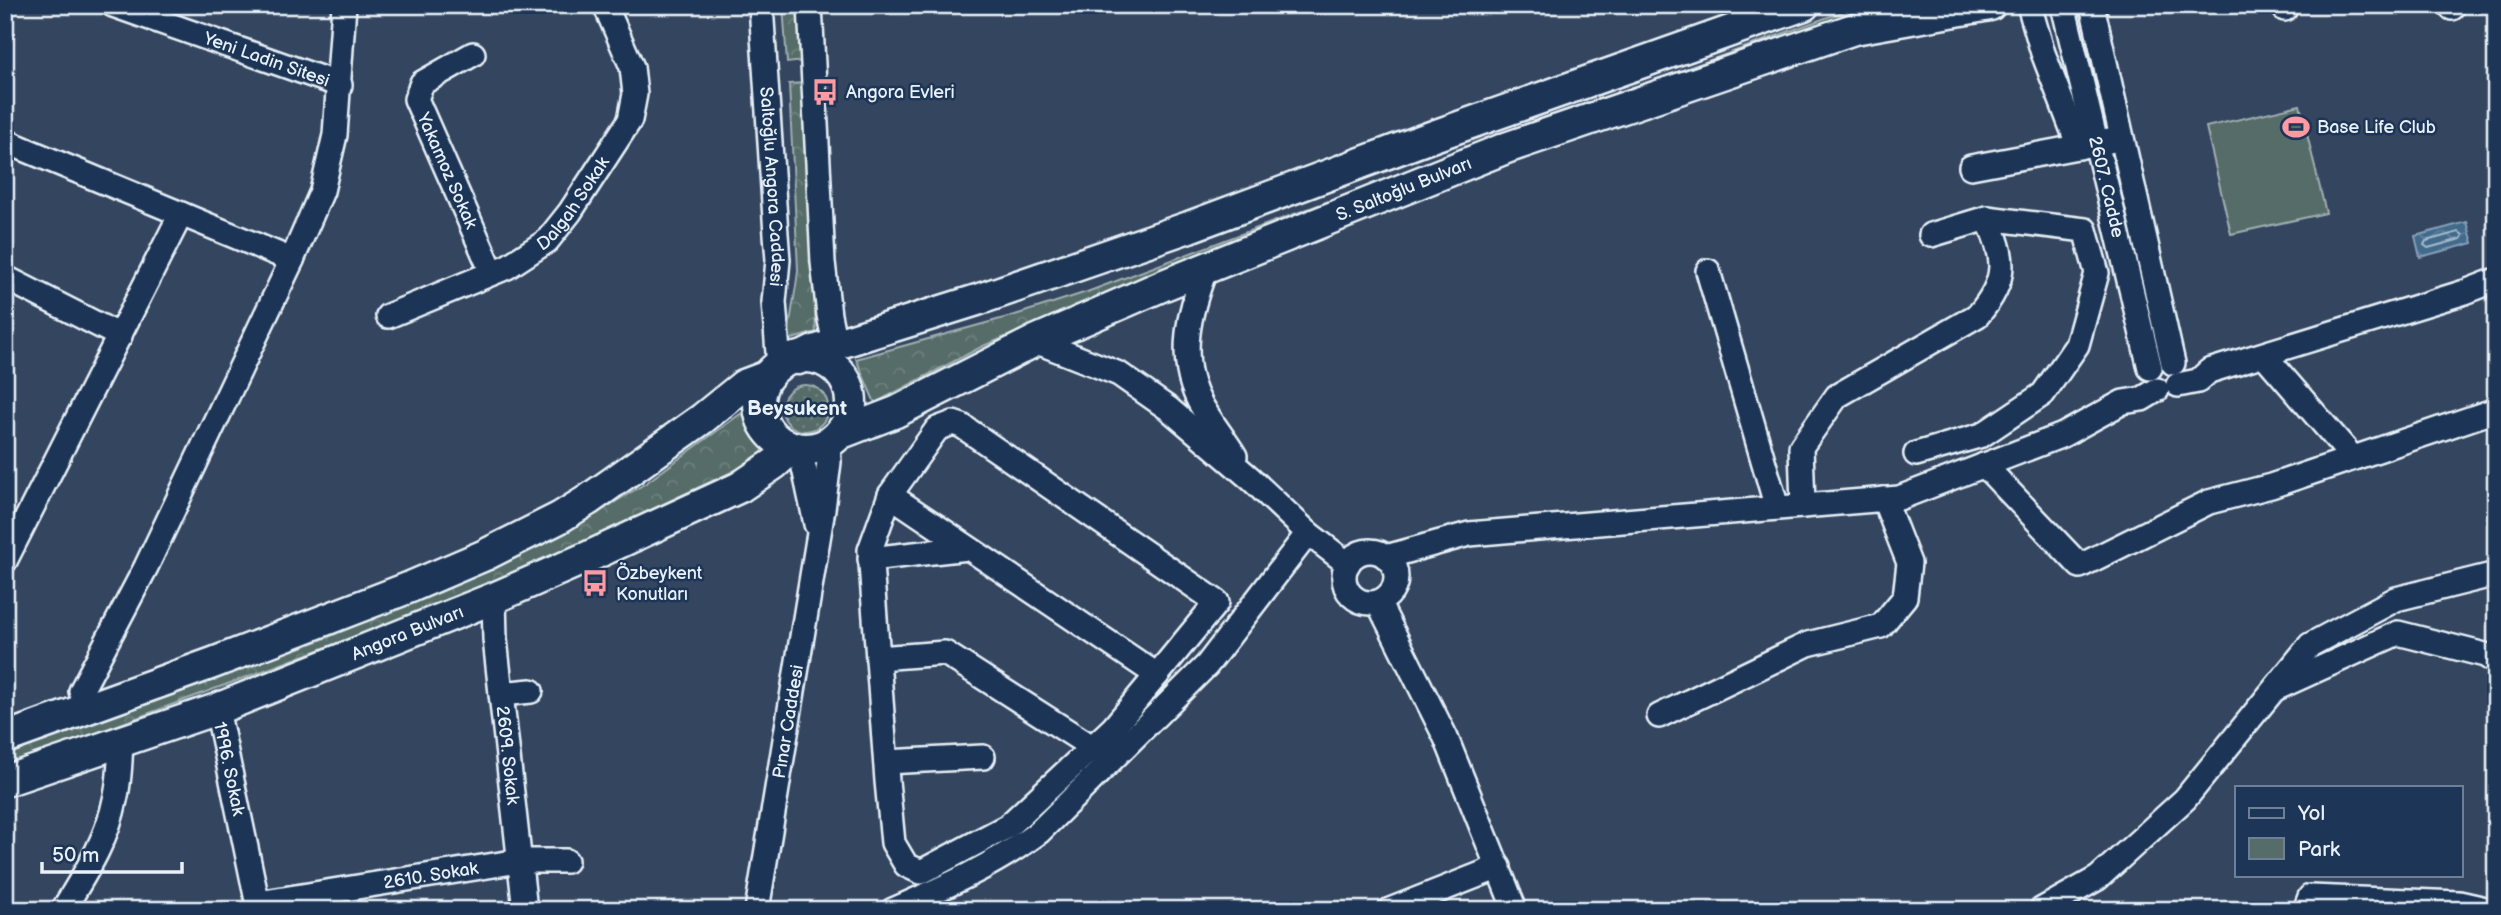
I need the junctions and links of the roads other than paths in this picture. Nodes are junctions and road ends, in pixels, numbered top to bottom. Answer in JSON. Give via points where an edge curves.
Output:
{"nodes":[{"id":1,"x":113,"y":5,"type":"edge"},
{"id":2,"x":344,"y":5,"type":"edge"},
{"id":3,"x":604,"y":5,"type":"edge"},
{"id":4,"x":761,"y":5,"type":"edge"},
{"id":5,"x":810,"y":5,"type":"edge"},
{"id":6,"x":1804,"y":5,"type":"edge"},
{"id":7,"x":1990,"y":5,"type":"edge"},
{"id":8,"x":2029,"y":5,"type":"edge"},
{"id":9,"x":2063,"y":5,"type":"edge"},
{"id":10,"x":2092,"y":5,"type":"edge"},
{"id":11,"x":472,"y":54,"type":"dead end"},
{"id":12,"x":340,"y":85,"type":"junction"},
{"id":13,"x":2122,"y":138,"type":"junction"},
{"id":14,"x":5,"y":141,"type":"edge"},
{"id":15,"x":2088,"y":146,"type":"junction"},
{"id":16,"x":1971,"y":167,"type":"dead end"},
{"id":17,"x":181,"y":214,"type":"junction"},
{"id":18,"x":1987,"y":218,"type":"junction"},
{"id":19,"x":1931,"y":235,"type":"dead end"},
{"id":20,"x":292,"y":260,"type":"junction"},
{"id":21,"x":1206,"y":268,"type":"junction"},
{"id":22,"x":1708,"y":271,"type":"dead end"},
{"id":23,"x":492,"y":272,"type":"junction"},
{"id":24,"x":8,"y":279,"type":"dead end"},
{"id":25,"x":2496,"y":280,"type":"edge"},
{"id":26,"x":388,"y":316,"type":"dead end"},
{"id":27,"x":120,"y":336,"type":"junction"},
{"id":28,"x":1035,"y":341,"type":"junction"},
{"id":29,"x":835,"y":344,"type":"junction"},
{"id":30,"x":2265,"y":355,"type":"junction"},
{"id":31,"x":782,"y":367,"type":"junction"},
{"id":32,"x":2164,"y":376,"type":"junction"},
{"id":33,"x":2496,"y":410,"type":"edge"},
{"id":34,"x":815,"y":443,"type":"junction"},
{"id":35,"x":1916,"y":454,"type":"dead end"},
{"id":36,"x":2353,"y":458,"type":"junction"},
{"id":37,"x":1984,"y":465,"type":"junction"},
{"id":38,"x":1251,"y":479,"type":"junction"},
{"id":39,"x":890,"y":495,"type":"junction"},
{"id":40,"x":1884,"y":499,"type":"junction"},
{"id":41,"x":1803,"y":506,"type":"junction"},
{"id":42,"x":1777,"y":508,"type":"junction"},
{"id":43,"x":1308,"y":533,"type":"junction"},
{"id":44,"x":968,"y":548,"type":"junction"},
{"id":45,"x":1386,"y":557,"type":"junction"},
{"id":46,"x":870,"y":559,"type":"junction"},
{"id":47,"x":5,"y":561,"type":"edge"},
{"id":48,"x":1348,"y":564,"type":"junction"},
{"id":49,"x":2496,"y":574,"type":"edge"},
{"id":50,"x":494,"y":598,"type":"junction"},
{"id":51,"x":1378,"y":602,"type":"junction"},
{"id":52,"x":878,"y":657,"type":"junction"},
{"id":53,"x":2496,"y":662,"type":"edge"},
{"id":54,"x":1157,"y":675,"type":"junction"},
{"id":55,"x":2274,"y":690,"type":"junction"},
{"id":56,"x":531,"y":691,"type":"dead end"},
{"id":57,"x":501,"y":694,"type":"junction"},
{"id":58,"x":86,"y":709,"type":"junction"},
{"id":59,"x":217,"y":709,"type":"junction"},
{"id":60,"x":1659,"y":716,"type":"dead end"},
{"id":61,"x":5,"y":738,"type":"edge"},
{"id":62,"x":121,"y":740,"type":"junction"},
{"id":63,"x":1092,"y":747,"type":"junction"},
{"id":64,"x":983,"y":757,"type":"dead end"},
{"id":65,"x":886,"y":762,"type":"junction"},
{"id":66,"x":5,"y":781,"type":"edge"},
{"id":67,"x":519,"y":861,"type":"junction"},
{"id":68,"x":566,"y":861,"type":"dead end"},
{"id":69,"x":1499,"y":867,"type":"junction"},
{"id":70,"x":921,"y":872,"type":"junction"},
{"id":71,"x":928,"y":895,"type":"junction"},
{"id":72,"x":258,"y":906,"type":"edge"},
{"id":73,"x":63,"y":910,"type":"edge"},
{"id":74,"x":525,"y":910,"type":"edge"},
{"id":75,"x":757,"y":910,"type":"edge"},
{"id":76,"x":893,"y":910,"type":"edge"},
{"id":77,"x":1390,"y":910,"type":"edge"},
{"id":78,"x":1515,"y":910,"type":"edge"},
{"id":79,"x":2041,"y":910,"type":"edge"},
{"id":80,"x":2305,"y":910,"type":"edge"},
{"id":81,"x":2490,"y":910,"type":"edge"}],
"edges":[{"from":1,"to":12,"type":"street","name":"Yeni Ladin Sitesi"},
{"from":2,"to":12,"type":"street"},
{"from":3,"to":23,"type":"street","name":"Dalgah Sokak","via":[[632,67],[635,94],[630,120],[547,241]]},
{"from":4,"to":31,"type":"street","name":"Saltoğlu Angora Caddesi","via":[[778,260],[774,302]]},
{"from":5,"to":29,"type":"street","via":[[823,262]]},
{"from":6,"to":29,"type":"main road","name":"S. Saltoğlu Bulvarı","via":[[1176,232]]},
{"from":7,"to":21,"type":"main road","name":"S. Saltoğlu Bulvarı","via":[[1854,29],[1506,148]]},
{"from":8,"to":15,"type":"street","via":[[2043,53]]},
{"from":9,"to":15,"type":"street","name":"2607. Cadde"},
{"from":10,"to":13,"type":"street","name":"2607. Cadde"},
{"from":11,"to":23,"type":"street","name":"Yakamoz Sokak","via":[[422,83],[416,99]]},
{"from":12,"to":20,"type":"street","via":[[335,135],[321,191]]},
{"from":13,"to":15,"type":"street"},
{"from":13,"to":32,"type":"street","name":"2607. Cadde"},
{"from":14,"to":17,"type":"street"},
{"from":15,"to":16,"type":"street"},
{"from":15,"to":32,"type":"street","name":"2607. Cadde"},
{"from":17,"to":20,"type":"street"},
{"from":17,"to":27,"type":"street"},
{"from":18,"to":19,"type":"street"},
{"from":18,"to":35,"type":"street","via":[[2085,230],[2097,273],[2077,345],[2043,394],[1982,435]]},
{"from":18,"to":41,"type":"street","via":[[2003,261],[1995,295],[1978,315],[1837,396],[1801,447]]},
{"from":20,"to":58,"type":"street","via":[[146,567],[81,691]]},
{"from":21,"to":28,"type":"main road","name":"S. Saltoğlu Bulvarı"},
{"from":21,"to":38,"type":"street","via":[[1186,335],[1188,368],[1199,400]]},
{"from":22,"to":42,"type":"street"},
{"from":23,"to":26,"type":"street","name":"Dalgah Sokak"},
{"from":24,"to":27,"type":"street"},
{"from":25,"to":30,"type":"street"},
{"from":27,"to":47,"type":"street"},
{"from":28,"to":34,"type":"main road","name":"S. Saltoğlu Bulvarı","via":[[896,412]]},
{"from":28,"to":38,"type":"street","via":[[1119,374],[1169,409]]},
{"from":29,"to":31,"type":"main road","name":"S. Saltoğlu Bulvarı"},
{"from":30,"to":32,"type":"street","via":[[2209,372],[2192,368]]},
{"from":30,"to":36,"type":"street"},
{"from":31,"to":34,"type":"main road","via":[[759,398],[762,419],[774,437]]},
{"from":31,"to":34,"type":"main road","via":[[810,358],[838,371],[847,384],[851,407],[847,422]]},
{"from":31,"to":58,"type":"main road","via":[[744,385],[588,500],[485,555]]},
{"from":32,"to":37,"type":"street","via":[[2134,384],[2123,402],[2063,435]]},
{"from":33,"to":36,"type":"street"},
{"from":34,"to":50,"type":"main road","name":"Angora Bulvarı","via":[[740,487]]},
{"from":34,"to":75,"type":"street","name":"Pınar Caddesi","via":[[827,485]]},
{"from":36,"to":37,"type":"street","via":[[2209,502],[2080,566]]},
{"from":37,"to":40,"type":"street","via":[[1899,498]]},
{"from":38,"to":43,"type":"street"},
{"from":39,"to":44,"type":"street"},
{"from":39,"to":46,"type":"street"},
{"from":39,"to":54,"type":"street","via":[[937,429],[953,423],[962,426],[1217,602]]},
{"from":40,"to":41,"type":"street"},
{"from":40,"to":60,"type":"street","via":[[1909,563],[1905,597],[1881,626],[1808,643]]},
{"from":41,"to":42,"type":"street"},
{"from":42,"to":45,"type":"street","via":[[1469,534]]},
{"from":43,"to":48,"type":"street"},
{"from":43,"to":71,"type":"street","via":[[1207,666],[1064,808],[1014,851]]},
{"from":44,"to":46,"type":"street"},
{"from":44,"to":54,"type":"street"},
{"from":45,"to":48,"type":"street","via":[[1370,551]]},
{"from":45,"to":51,"type":"street","via":[[1395,570],[1395,586]]},
{"from":46,"to":52,"type":"street"},
{"from":48,"to":51,"type":"street","via":[[1344,581],[1353,597],[1360,602]]},
{"from":49,"to":55,"type":"street","via":[[2396,599],[2310,645]]},
{"from":50,"to":57,"type":"street","name":"2609. Sokak"},
{"from":50,"to":59,"type":"main road","name":"Angora Bulvarı"},
{"from":51,"to":69,"type":"street","via":[[1446,738]]},
{"from":52,"to":63,"type":"street","via":[[945,653]]},
{"from":52,"to":65,"type":"street"},
{"from":53,"to":55,"type":"street","via":[[2484,654],[2398,633]]},
{"from":54,"to":63,"type":"street"},
{"from":55,"to":79,"type":"street","via":[[2185,799],[2098,878]]},
{"from":56,"to":57,"type":"street"},
{"from":57,"to":67,"type":"street","name":"2609. Sokak"},
{"from":58,"to":61,"type":"main road"},
{"from":59,"to":62,"type":"main road","name":"Angora Bulvarı"},
{"from":59,"to":72,"type":"street","name":"1996. Sokak"},
{"from":62,"to":66,"type":"main road","name":"Angora Bulvarı"},
{"from":62,"to":73,"type":"street","via":[[110,820],[95,857]]},
{"from":63,"to":70,"type":"street","via":[[1008,827]]},
{"from":64,"to":65,"type":"street"},
{"from":65,"to":70,"type":"street","via":[[893,843],[906,865]]},
{"from":67,"to":68,"type":"street","name":"2610. Sokak"},
{"from":67,"to":72,"type":"street","name":"2610. Sokak"},
{"from":67,"to":74,"type":"street","name":"2609. Sokak"},
{"from":69,"to":77,"type":"street"},
{"from":69,"to":78,"type":"street"},
{"from":70,"to":71,"type":"street"},
{"from":71,"to":76,"type":"street"},
{"from":80,"to":81,"type":"street","via":[[2310,897],[2459,903]]}]}
